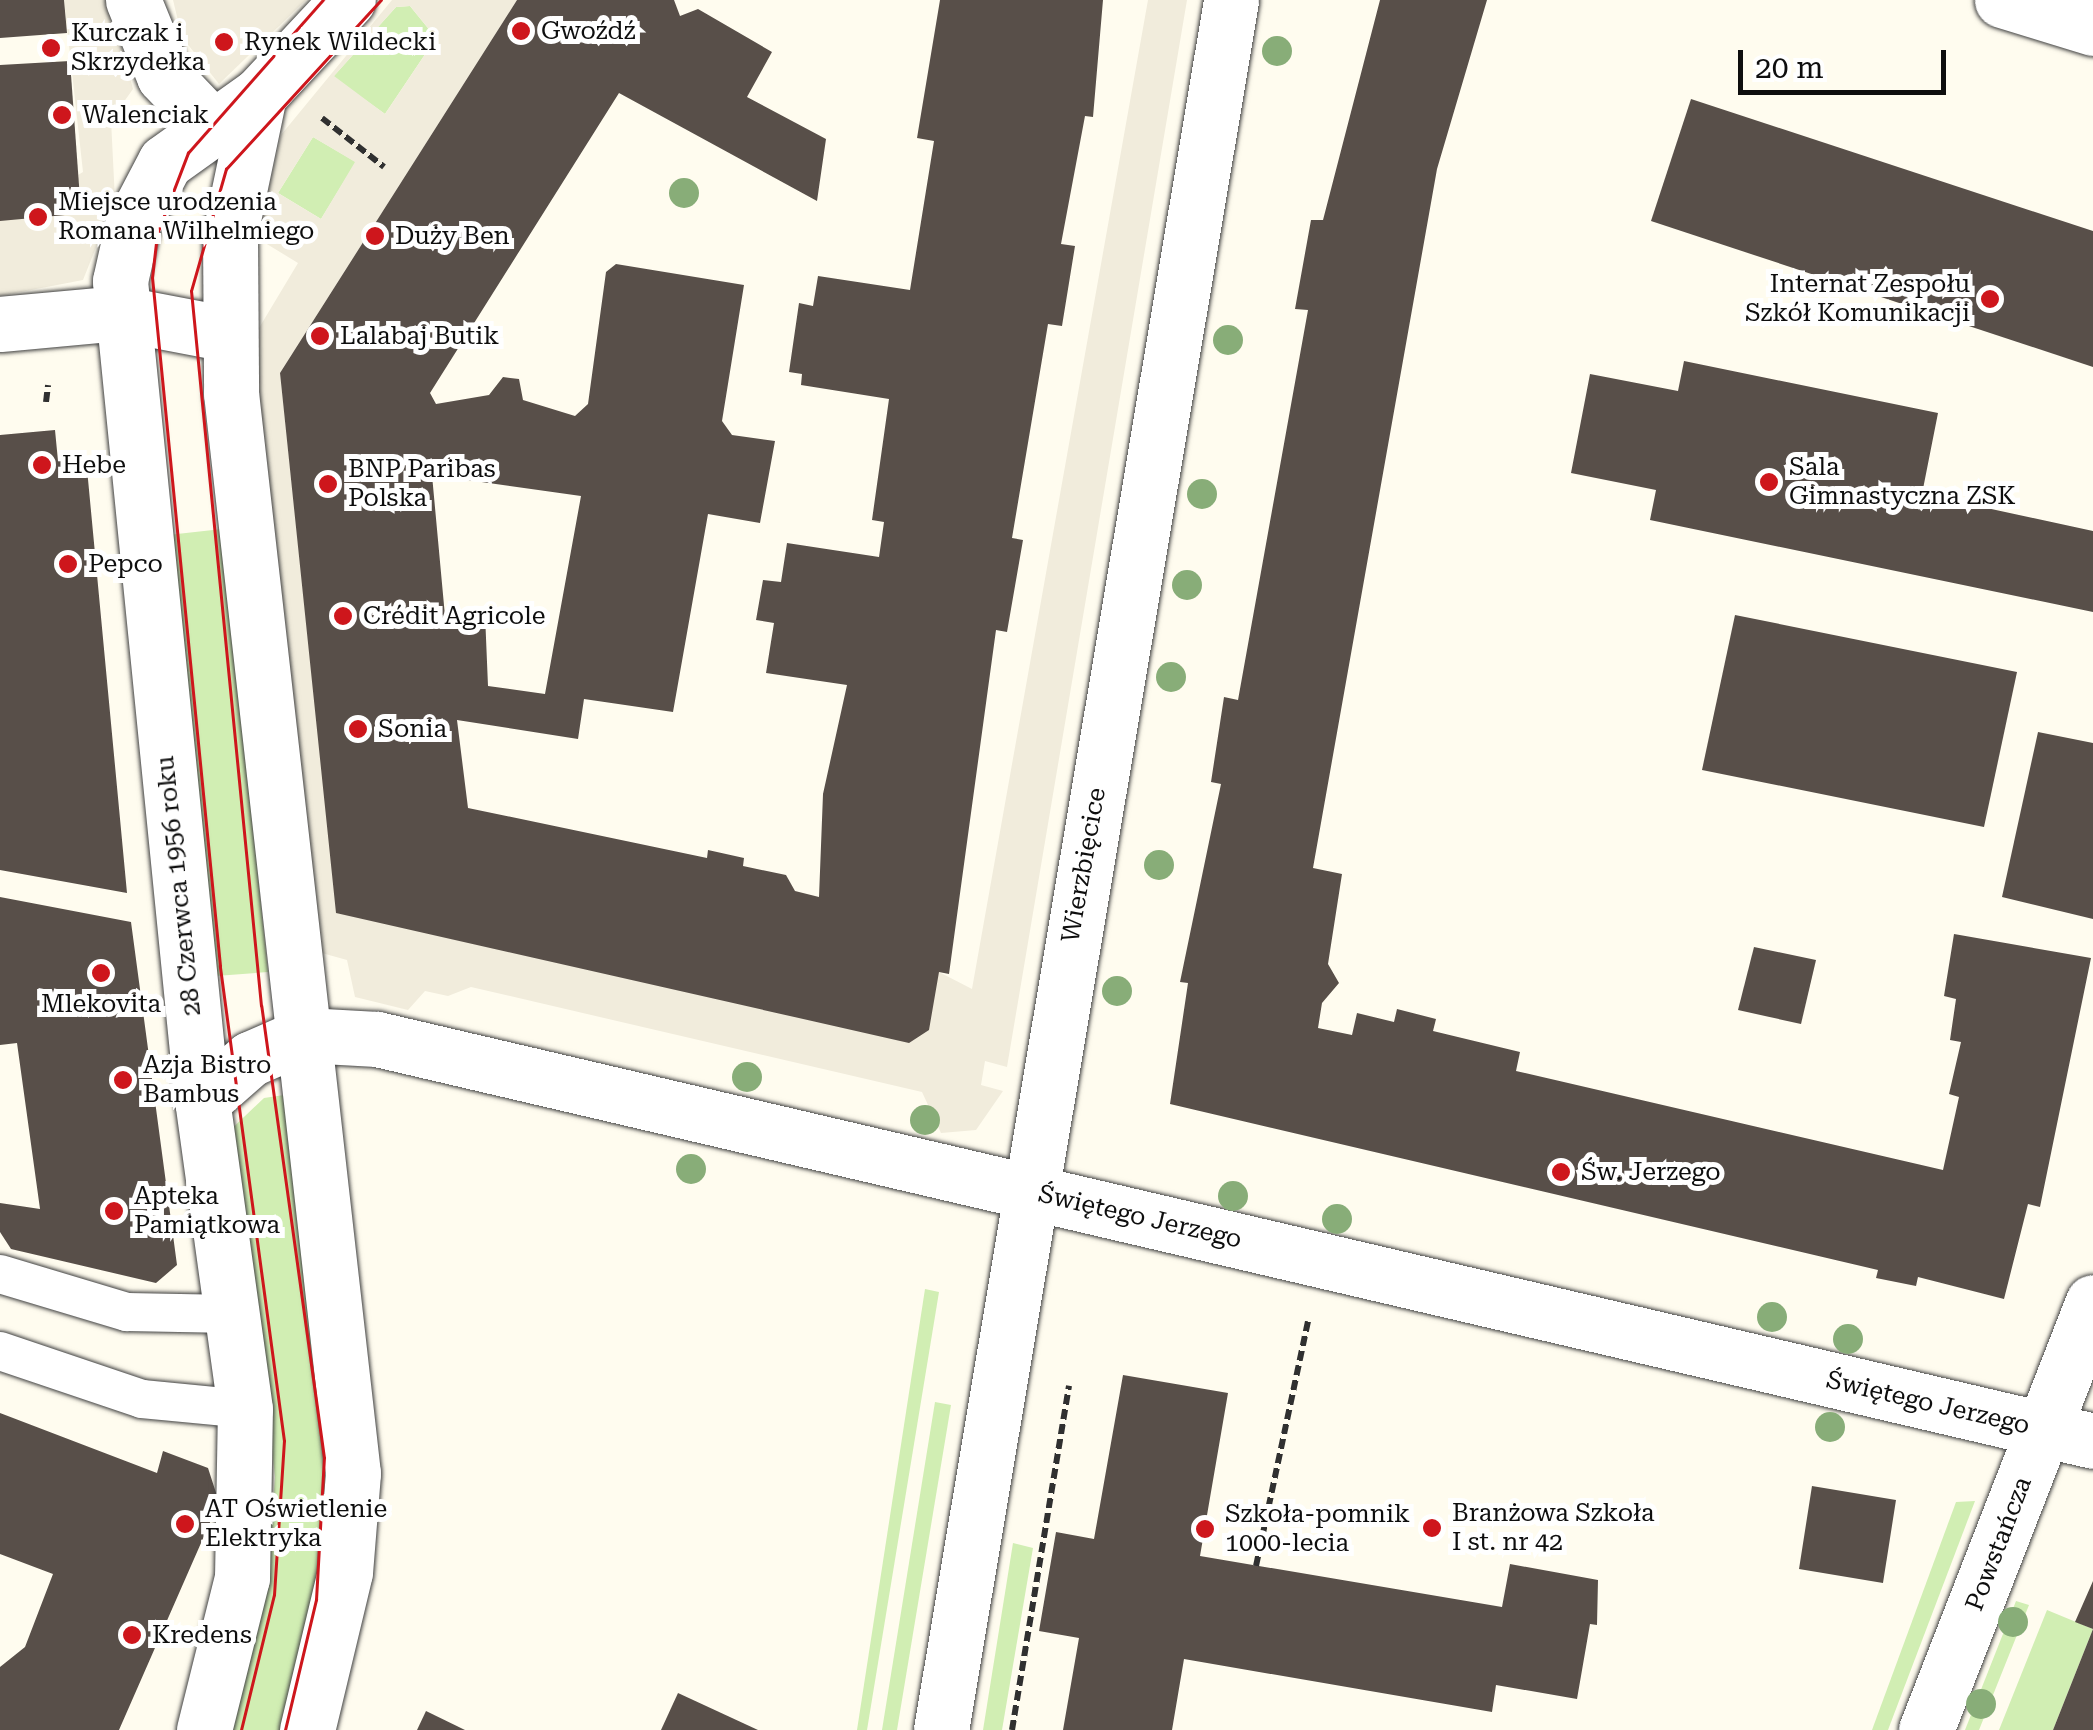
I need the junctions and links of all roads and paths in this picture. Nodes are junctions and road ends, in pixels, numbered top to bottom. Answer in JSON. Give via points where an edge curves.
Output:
{"nodes":[{"id":1,"x":134,"y":0,"type":"edge"},
{"id":2,"x":348,"y":0,"type":"edge"},
{"id":3,"x":1231,"y":0,"type":"edge"},
{"id":4,"x":2002,"y":0,"type":"edge"},
{"id":5,"x":2093,"y":28,"type":"edge"},
{"id":6,"x":259,"y":96,"type":"junction"},
{"id":7,"x":318,"y":114,"type":"dead end"},
{"id":8,"x":210,"y":123,"type":"junction"},
{"id":9,"x":384,"y":167,"type":"dead end"},
{"id":10,"x":118,"y":314,"type":"junction"},
{"id":11,"x":0,"y":324,"type":"edge"},
{"id":12,"x":228,"y":334,"type":"junction"},
{"id":13,"x":49,"y":379,"type":"dead end"},
{"id":14,"x":46,"y":402,"type":"dead end"},
{"id":15,"x":305,"y":1035,"type":"junction"},
{"id":16,"x":202,"y":1101,"type":"junction"},
{"id":17,"x":1028,"y":1191,"type":"junction"},
{"id":18,"x":0,"y":1274,"type":"edge"},
{"id":19,"x":2093,"y":1302,"type":"edge"},
{"id":20,"x":1291,"y":1311,"type":"dead end"},
{"id":21,"x":232,"y":1314,"type":"junction"},
{"id":22,"x":1328,"y":1320,"type":"dead end"},
{"id":23,"x":1306,"y":1329,"type":"dead end"},
{"id":24,"x":0,"y":1351,"type":"edge"},
{"id":25,"x":1072,"y":1364,"type":"dead end"},
{"id":26,"x":245,"y":1409,"type":"junction"},
{"id":27,"x":2068,"y":1435,"type":"edge"},
{"id":28,"x":1256,"y":1566,"type":"dead end"},
{"id":29,"x":204,"y":1730,"type":"edge"},
{"id":30,"x":308,"y":1730,"type":"edge"},
{"id":31,"x":941,"y":1730,"type":"edge"},
{"id":32,"x":1012,"y":1730,"type":"edge"},
{"id":33,"x":1926,"y":1730,"type":"edge"}],
"edges":[{"from":1,"to":8,"type":"street","via":[[164,76]]},
{"from":2,"to":6,"type":"street","name":"28 Czerwca 1956 roku"},
{"from":3,"to":17,"type":"street","name":"Wierzbięcice"},
{"from":4,"to":5,"type":"street"},
{"from":6,"to":8,"type":"street","name":"28 Czerwca 1956 roku"},
{"from":6,"to":12,"type":"street","via":[[230,234]]},
{"from":7,"to":9,"type":"path"},
{"from":8,"to":10,"type":"street","name":"28 Czerwca 1956 roku","via":[[164,162],[142,199]]},
{"from":10,"to":11,"type":"street"},
{"from":10,"to":12,"type":"street"},
{"from":10,"to":16,"type":"street","name":"28 Czerwca 1956 roku"},
{"from":12,"to":15,"type":"street","via":[[259,681]]},
{"from":13,"to":14,"type":"path"},
{"from":15,"to":16,"type":"street","name":"Świętego Jerzego","via":[[250,1060]]},
{"from":15,"to":17,"type":"street","name":"Świętego Jerzego","via":[[376,1040]]},
{"from":15,"to":30,"type":"street","via":[[352,1473],[345,1572]]},
{"from":16,"to":21,"type":"street","name":"28 Czerwca 1956 roku"},
{"from":17,"to":27,"type":"street","name":"Świętego Jerzego"},
{"from":17,"to":31,"type":"street","name":"Wierzbięcice"},
{"from":18,"to":21,"type":"lane","via":[[127,1312]]},
{"from":19,"to":27,"type":"street","name":"Powstańcza"},
{"from":20,"to":22,"type":"path"},
{"from":21,"to":26,"type":"street","name":"28 Czerwca 1956 roku"},
{"from":23,"to":28,"type":"path"},
{"from":24,"to":26,"type":"lane","via":[[142,1399]]},
{"from":25,"to":32,"type":"path"},
{"from":26,"to":29,"type":"street","name":"28 Czerwca 1956 roku","via":[[242,1578]]},
{"from":27,"to":33,"type":"street","name":"Powstańcza"}]}
